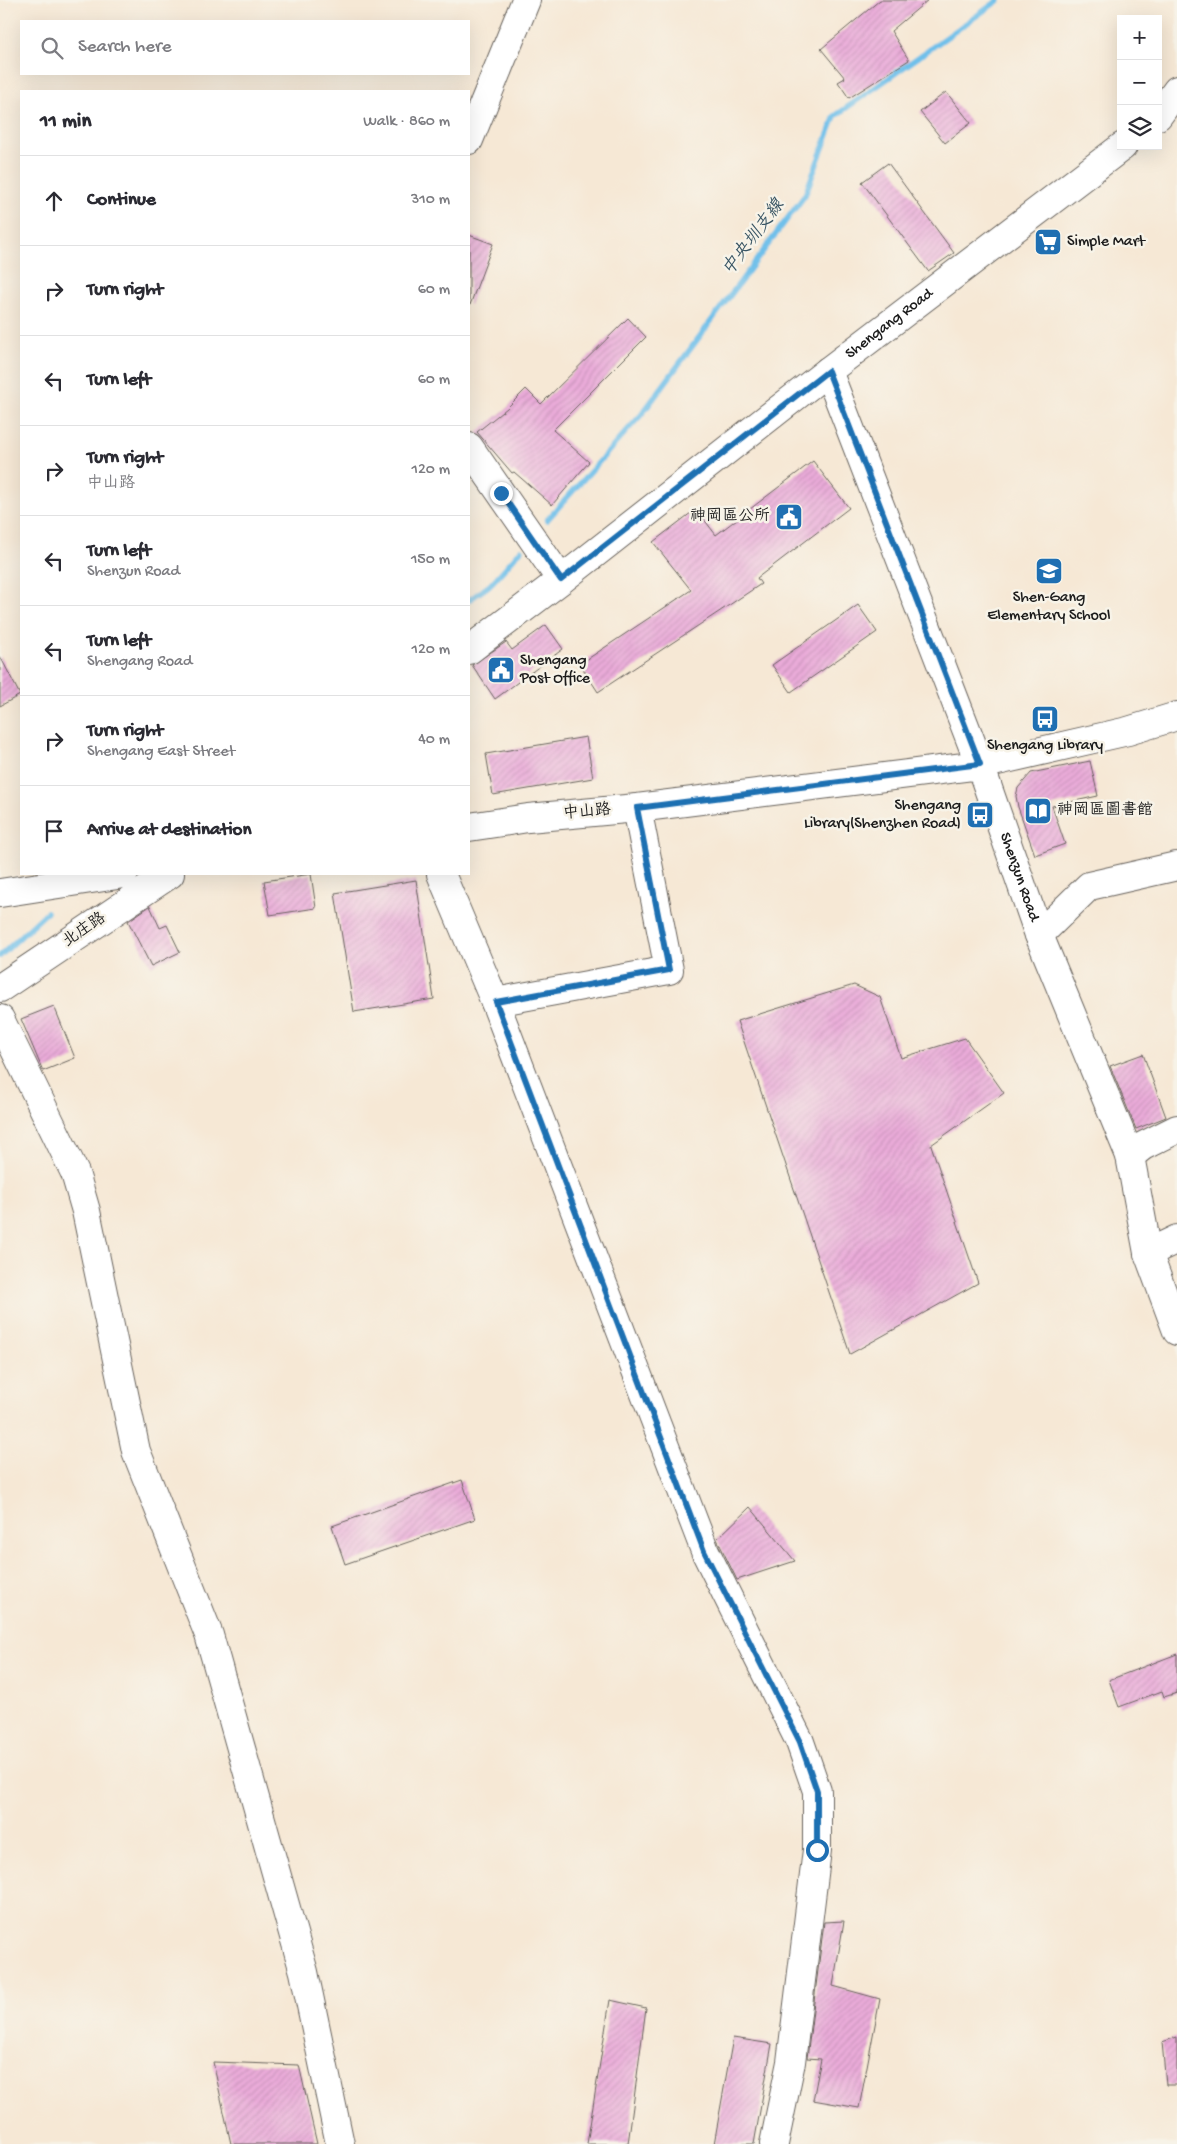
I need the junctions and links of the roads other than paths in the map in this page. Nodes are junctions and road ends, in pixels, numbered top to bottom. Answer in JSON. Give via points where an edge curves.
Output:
{"nodes":[{"id":1,"x":526,"y":0,"type":"edge"},
{"id":2,"x":1177,"y":90,"type":"edge"},
{"id":3,"x":1162,"y":111,"type":"edge"},
{"id":4,"x":470,"y":138,"type":"edge"},
{"id":5,"x":1119,"y":150,"type":"edge"},
{"id":6,"x":828,"y":371,"type":"junction"},
{"id":7,"x":470,"y":448,"type":"edge"},
{"id":8,"x":561,"y":580,"type":"junction"},
{"id":9,"x":470,"y":649,"type":"edge"},
{"id":10,"x":1177,"y":716,"type":"edge"},
{"id":11,"x":980,"y":764,"type":"junction"},
{"id":12,"x":637,"y":808,"type":"junction"},
{"id":13,"x":470,"y":827,"type":"edge"},
{"id":14,"x":1177,"y":866,"type":"edge"},
{"id":15,"x":117,"y":875,"type":"edge"},
{"id":16,"x":169,"y":875,"type":"edge"},
{"id":17,"x":441,"y":875,"type":"edge"},
{"id":18,"x":0,"y":893,"type":"edge"},
{"id":19,"x":1040,"y":934,"type":"junction"},
{"id":20,"x":0,"y":988,"type":"edge"},
{"id":21,"x":496,"y":1002,"type":"junction"},
{"id":22,"x":0,"y":1019,"type":"edge"},
{"id":23,"x":1177,"y":1129,"type":"edge"},
{"id":24,"x":1130,"y":1156,"type":"junction"},
{"id":25,"x":1177,"y":1240,"type":"edge"},
{"id":26,"x":1148,"y":1253,"type":"junction"},
{"id":27,"x":1177,"y":1331,"type":"edge"},
{"id":28,"x":340,"y":2144,"type":"edge"},
{"id":29,"x":774,"y":2144,"type":"edge"}],
"edges":[{"from":1,"to":4,"type":"street"},
{"from":2,"to":3,"type":"street"},
{"from":5,"to":6,"type":"street","name":"Shengang Road"},
{"from":6,"to":8,"type":"street","name":"Shengang Road"},
{"from":6,"to":11,"type":"street","name":"Shenzun Road"},
{"from":7,"to":8,"type":"street"},
{"from":8,"to":9,"type":"street","name":"Shengang Road"},
{"from":10,"to":11,"type":"street","name":"中山路","via":[[1128,731]]},
{"from":11,"to":12,"type":"street","name":"中山路"},
{"from":11,"to":19,"type":"street","name":"Shenzun Road"},
{"from":12,"to":13,"type":"street","name":"中山路"},
{"from":12,"to":21,"type":"street","via":[[669,970]]},
{"from":14,"to":19,"type":"street","via":[[1089,886]]},
{"from":15,"to":18,"type":"street"},
{"from":16,"to":20,"type":"street","name":"北庄路"},
{"from":17,"to":21,"type":"street"},
{"from":19,"to":24,"type":"street","name":"Shenzun Road"},
{"from":21,"to":29,"type":"street","via":[[704,1551],[800,1742],[817,1791],[817,1850],[792,2056]]},
{"from":22,"to":28,"type":"street","via":[[78,1183],[136,1451],[209,1635],[304,1972]]},
{"from":23,"to":24,"type":"street"},
{"from":24,"to":26,"type":"street","name":"Shenzun Road"},
{"from":25,"to":26,"type":"street"},
{"from":26,"to":27,"type":"street","name":"Shenzun Road"}]}
